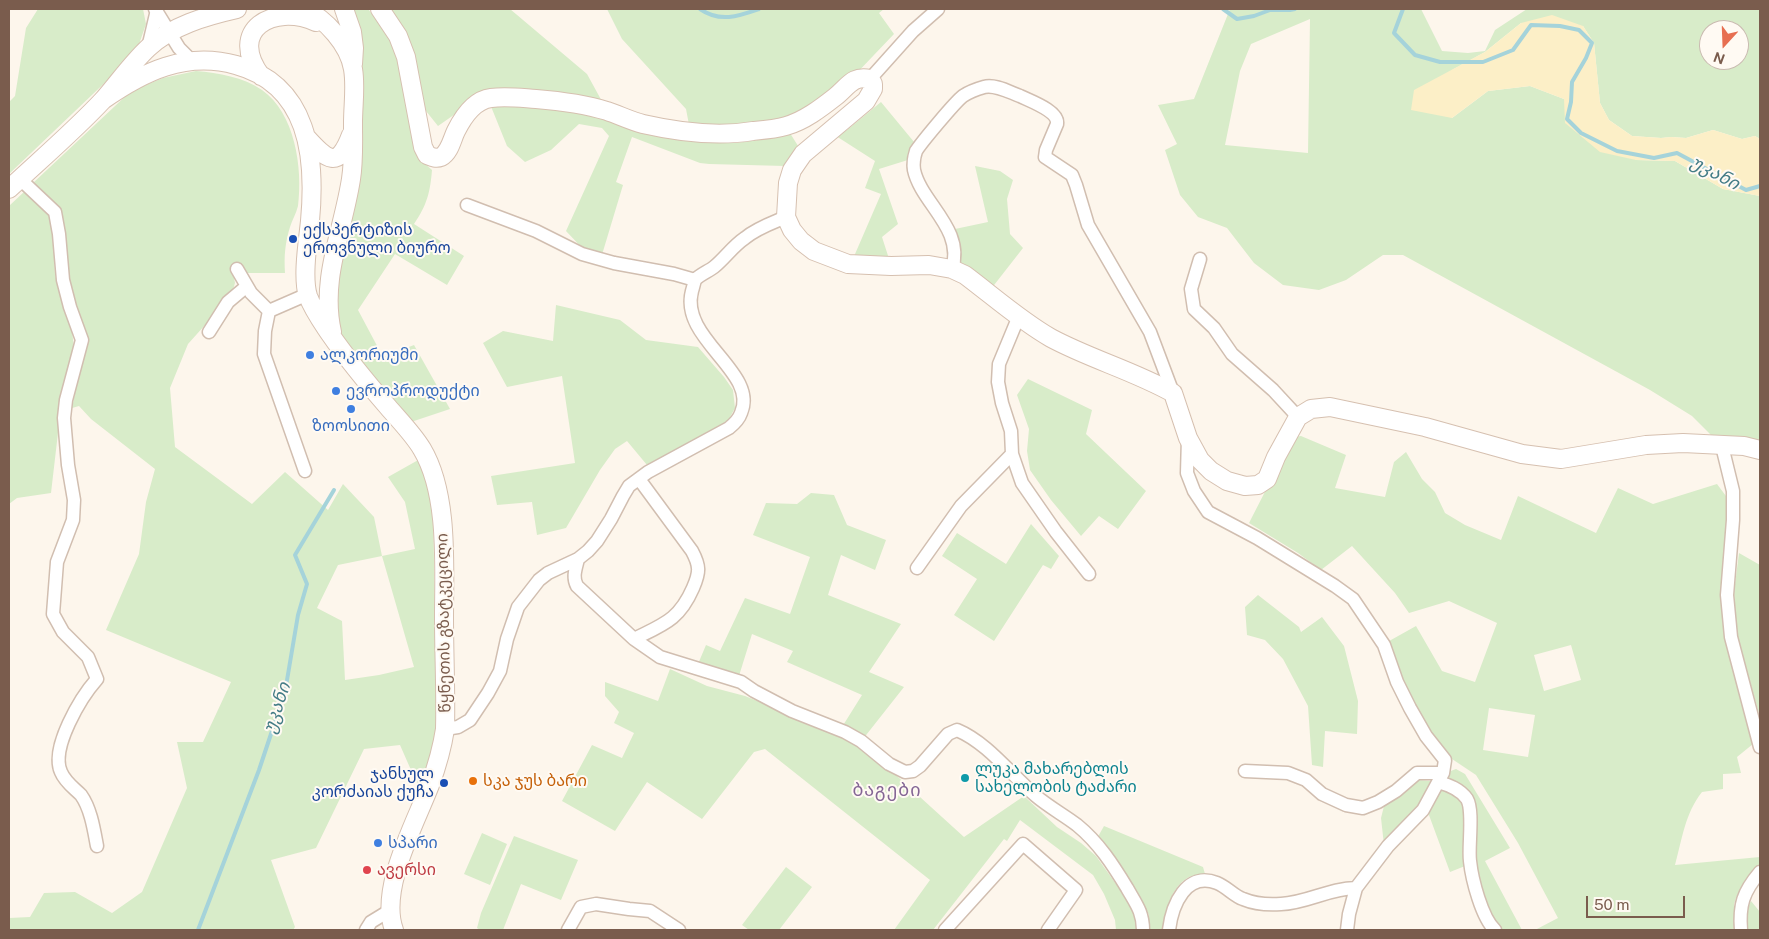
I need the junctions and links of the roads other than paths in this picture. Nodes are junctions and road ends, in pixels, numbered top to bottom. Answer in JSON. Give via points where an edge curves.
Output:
{"nodes":[{"id":1,"x":237,"y":9,"type":"edge"},
{"id":2,"x":304,"y":9,"type":"edge"},
{"id":3,"x":344,"y":9,"type":"edge"},
{"id":4,"x":380,"y":9,"type":"edge"},
{"id":5,"x":938,"y":9,"type":"edge"},
{"id":6,"x":156,"y":10,"type":"edge"},
{"id":7,"x":330,"y":29,"type":"junction"},
{"id":8,"x":170,"y":32,"type":"junction"},
{"id":9,"x":148,"y":48,"type":"junction"},
{"id":10,"x":192,"y":61,"type":"junction"},
{"id":11,"x":353,"y":69,"type":"junction"},
{"id":12,"x":262,"y":76,"type":"junction"},
{"id":13,"x":870,"y":80,"type":"junction"},
{"id":14,"x":103,"y":100,"type":"junction"},
{"id":15,"x":353,"y":130,"type":"junction"},
{"id":16,"x":307,"y":138,"type":"junction"},
{"id":17,"x":14,"y":184,"type":"edge"},
{"id":18,"x":467,"y":205,"type":"dead end"},
{"id":19,"x":786,"y":217,"type":"junction"},
{"id":20,"x":1200,"y":259,"type":"dead end"},
{"id":21,"x":237,"y":269,"type":"dead end"},
{"id":22,"x":952,"y":269,"type":"junction"},
{"id":23,"x":696,"y":280,"type":"junction"},
{"id":24,"x":247,"y":286,"type":"junction"},
{"id":25,"x":308,"y":294,"type":"junction"},
{"id":26,"x":269,"y":311,"type":"junction"},
{"id":27,"x":1022,"y":317,"type":"junction"},
{"id":28,"x":209,"y":332,"type":"dead end"},
{"id":29,"x":334,"y":340,"type":"junction"},
{"id":30,"x":1173,"y":393,"type":"junction"},
{"id":31,"x":1298,"y":416,"type":"junction"},
{"id":32,"x":1188,"y":438,"type":"junction"},
{"id":33,"x":1722,"y":446,"type":"junction"},
{"id":34,"x":1760,"y":450,"type":"edge"},
{"id":35,"x":1012,"y":454,"type":"junction"},
{"id":36,"x":305,"y":471,"type":"dead end"},
{"id":37,"x":639,"y":479,"type":"junction"},
{"id":38,"x":578,"y":559,"type":"junction"},
{"id":39,"x":917,"y":568,"type":"dead end"},
{"id":40,"x":1089,"y":574,"type":"dead end"},
{"id":41,"x":634,"y":639,"type":"junction"},
{"id":42,"x":445,"y":729,"type":"junction"},
{"id":43,"x":1760,"y":746,"type":"edge"},
{"id":44,"x":1245,"y":771,"type":"dead end"},
{"id":45,"x":1440,"y":777,"type":"junction"},
{"id":46,"x":97,"y":846,"type":"dead end"},
{"id":47,"x":1760,"y":872,"type":"edge"},
{"id":48,"x":1356,"y":888,"type":"junction"},
{"id":49,"x":389,"y":911,"type":"junction"},
{"id":50,"x":366,"y":930,"type":"edge"},
{"id":51,"x":394,"y":930,"type":"edge"},
{"id":52,"x":568,"y":930,"type":"edge"},
{"id":53,"x":679,"y":930,"type":"edge"},
{"id":54,"x":945,"y":930,"type":"edge"},
{"id":55,"x":1048,"y":930,"type":"edge"},
{"id":56,"x":1144,"y":930,"type":"edge"},
{"id":57,"x":1169,"y":930,"type":"edge"},
{"id":58,"x":1347,"y":930,"type":"edge"},
{"id":59,"x":1495,"y":930,"type":"edge"},
{"id":60,"x":1741,"y":930,"type":"edge"}],
"edges":[{"from":1,"to":8,"type":"street","via":[[200,19]]},
{"from":2,"to":7,"type":"street","name":"წყნეთის გზატკეცილი"},
{"from":3,"to":11,"type":"street","via":[[352,32]]},
{"from":4,"to":13,"type":"street","via":[[398,36],[406,57],[423,147],[427,155],[435,158],[447,152],[468,112],[489,98],[575,103],[642,124],[738,134],[787,126],[822,107],[852,81],[861,77]]},
{"from":5,"to":13,"type":"street","via":[[913,31]]},
{"from":6,"to":8,"type":"street"},
{"from":6,"to":9,"type":"street"},
{"from":7,"to":11,"type":"street","name":"წყნეთის გზატკეცილი","via":[[346,51]]},
{"from":7,"to":12,"type":"street","via":[[294,15],[268,18],[252,35],[250,49],[250,58]]},
{"from":8,"to":9,"type":"street"},
{"from":8,"to":10,"type":"street"},
{"from":9,"to":14,"type":"street"},
{"from":10,"to":12,"type":"street","name":"წყნეთის გზატკეცილი","via":[[228,63]]},
{"from":10,"to":14,"type":"street","name":"წყნეთის გზატკეცილი","via":[[141,76]]},
{"from":11,"to":15,"type":"street","name":"წყნეთის გზატკეცილი"},
{"from":12,"to":16,"type":"street","name":"წყნეთის გზატკეცილი","via":[[291,102]]},
{"from":13,"to":19,"type":"street","via":[[873,89],[866,101],[796,163],[788,183]]},
{"from":14,"to":17,"type":"street"},
{"from":15,"to":16,"type":"street","via":[[339,157],[322,154]]},
{"from":15,"to":29,"type":"street","name":"წყნეთის გზატკეცილი","via":[[354,158],[329,282],[329,318]]},
{"from":16,"to":25,"type":"street","name":"წყნეთის გზატკეცილი","via":[[312,196],[307,253]]},
{"from":17,"to":46,"type":"street","via":[[35,195],[55,212],[64,280],[82,340],[64,418],[74,500],[73,520],[57,562],[53,614],[63,632],[88,658],[97,679],[89,687],[70,722],[58,753],[60,771],[82,797],[92,821]]},
{"from":18,"to":23,"type":"street","via":[[536,231],[582,254]]},
{"from":19,"to":22,"type":"street","via":[[801,242],[828,258],[868,266],[922,265]]},
{"from":19,"to":23,"type":"street","via":[[744,238]]},
{"from":20,"to":31,"type":"street","via":[[1191,289],[1194,310],[1214,328],[1232,354]]},
{"from":21,"to":24,"type":"street"},
{"from":22,"to":27,"type":"street"},
{"from":22,"to":30,"type":"street","via":[[956,259],[954,246],[941,216],[922,188],[914,170],[914,160],[916,151],[962,97],[992,86],[1037,104],[1055,116],[1057,124],[1045,157],[1072,175],[1088,225],[1150,332]]},
{"from":23,"to":37,"type":"street","via":[[690,297],[693,318],[741,386],[741,413],[729,428]]},
{"from":24,"to":26,"type":"street"},
{"from":24,"to":28,"type":"street","via":[[228,302]]},
{"from":25,"to":26,"type":"street"},
{"from":25,"to":29,"type":"street","name":"წყნეთის გზატკეცილი"},
{"from":26,"to":36,"type":"street","via":[[264,354]]},
{"from":27,"to":30,"type":"street","via":[[1050,337],[1085,355]]},
{"from":27,"to":35,"type":"street","via":[[1016,323],[999,364],[998,382],[1011,431]]},
{"from":29,"to":42,"type":"street","name":"წყნეთის გზატკეცილი","via":[[422,448],[434,475],[441,506]]},
{"from":30,"to":32,"type":"street"},
{"from":31,"to":32,"type":"street","via":[[1267,479],[1258,485],[1245,486],[1211,472]]},
{"from":31,"to":33,"type":"street","via":[[1311,409],[1330,407],[1425,427],[1522,454],[1561,460],[1646,444]]},
{"from":32,"to":45,"type":"street","via":[[1187,473],[1208,512],[1257,538],[1352,599],[1384,644],[1410,708],[1445,760]]},
{"from":33,"to":34,"type":"street"},
{"from":33,"to":43,"type":"street","via":[[1733,492],[1734,520],[1727,595],[1731,636]]},
{"from":35,"to":39,"type":"street","via":[[962,506]]},
{"from":35,"to":40,"type":"street","via":[[1022,482]]},
{"from":37,"to":38,"type":"street","via":[[629,486],[597,541]]},
{"from":37,"to":41,"type":"street","via":[[692,551],[698,562],[698,575],[687,602],[678,614]]},
{"from":38,"to":41,"type":"street","via":[[574,576],[577,586]]},
{"from":38,"to":42,"type":"street","via":[[539,580],[522,600],[513,617],[500,671],[488,693],[470,720],[458,728]]},
{"from":41,"to":56,"type":"street","via":[[660,657],[741,682],[792,711],[845,732],[905,772],[920,766],[948,734],[957,730],[965,734],[985,748],[1037,797],[1076,824],[1101,849],[1143,916]]},
{"from":42,"to":49,"type":"street","name":"წყნეთის გზატკეცილი","via":[[433,775],[396,875]]},
{"from":44,"to":45,"type":"street","via":[[1288,773],[1306,780],[1330,798],[1363,808],[1396,791],[1417,773]]},
{"from":45,"to":48,"type":"street","via":[[1418,817],[1388,846]]},
{"from":45,"to":59,"type":"street","via":[[1468,800],[1470,862],[1482,908]]},
{"from":47,"to":60,"type":"street","via":[[1747,890],[1739,911]]},
{"from":48,"to":57,"type":"street","via":[[1282,904],[1256,904],[1220,884],[1206,879],[1196,880],[1178,898]]},
{"from":48,"to":58,"type":"street"},
{"from":49,"to":50,"type":"street","via":[[371,922]]},
{"from":49,"to":51,"type":"street","name":"წყნეთის გზატკეცილი"},
{"from":52,"to":53,"type":"street","via":[[581,907],[596,904],[650,911]]},
{"from":54,"to":55,"type":"street","via":[[1023,844],[1076,890]]}]}
